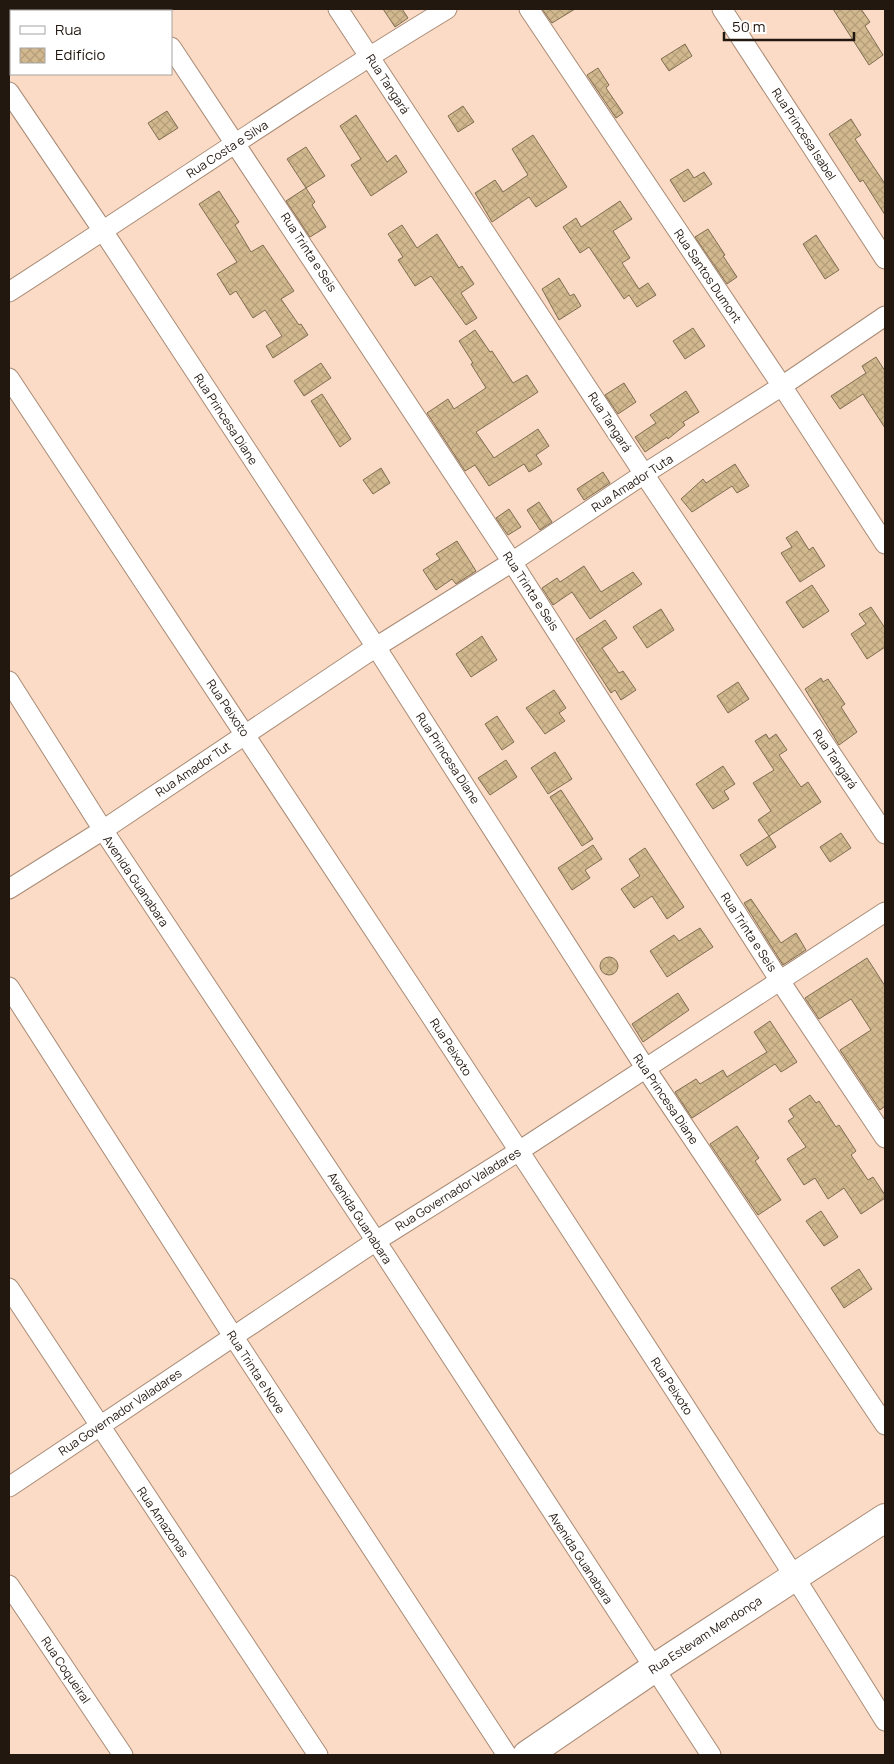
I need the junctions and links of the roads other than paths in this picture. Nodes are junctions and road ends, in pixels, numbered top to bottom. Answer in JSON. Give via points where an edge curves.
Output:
{"nodes":[{"id":1,"x":338,"y":9,"type":"edge"},
{"id":2,"x":447,"y":9,"type":"edge"},
{"id":3,"x":530,"y":9,"type":"edge"},
{"id":4,"x":722,"y":9,"type":"edge"},
{"id":5,"x":172,"y":48,"type":"edge"},
{"id":6,"x":369,"y":56,"type":"junction"},
{"id":7,"x":9,"y":92,"type":"edge"},
{"id":8,"x":236,"y":143,"type":"junction"},
{"id":9,"x":103,"y":231,"type":"junction"},
{"id":10,"x":885,"y":259,"type":"edge"},
{"id":11,"x":9,"y":292,"type":"edge"},
{"id":12,"x":885,"y":316,"type":"edge"},
{"id":13,"x":9,"y":378,"type":"edge"},
{"id":14,"x":782,"y":386,"type":"junction"},
{"id":15,"x":644,"y":474,"type":"junction"},
{"id":16,"x":885,"y":544,"type":"edge"},
{"id":17,"x":512,"y":562,"type":"junction"},
{"id":18,"x":376,"y":646,"type":"junction"},
{"id":19,"x":9,"y":682,"type":"edge"},
{"id":20,"x":246,"y":734,"type":"junction"},
{"id":21,"x":102,"y":830,"type":"junction"},
{"id":22,"x":885,"y":834,"type":"edge"},
{"id":23,"x":9,"y":889,"type":"edge"},
{"id":24,"x":885,"y":912,"type":"edge"},
{"id":25,"x":780,"y":982,"type":"junction"},
{"id":26,"x":9,"y":987,"type":"edge"},
{"id":27,"x":646,"y":1069,"type":"junction"},
{"id":28,"x":885,"y":1138,"type":"edge"},
{"id":29,"x":519,"y":1151,"type":"junction"},
{"id":30,"x":376,"y":1241,"type":"junction"},
{"id":31,"x":9,"y":1288,"type":"edge"},
{"id":32,"x":232,"y":1336,"type":"junction"},
{"id":33,"x":885,"y":1425,"type":"edge"},
{"id":34,"x":99,"y":1426,"type":"junction"},
{"id":35,"x":9,"y":1487,"type":"edge"},
{"id":36,"x":885,"y":1518,"type":"edge"},
{"id":37,"x":795,"y":1575,"type":"junction"},
{"id":38,"x":9,"y":1585,"type":"edge"},
{"id":39,"x":653,"y":1669,"type":"junction"},
{"id":40,"x":885,"y":1721,"type":"edge"},
{"id":41,"x":123,"y":1755,"type":"edge"},
{"id":42,"x":318,"y":1755,"type":"edge"},
{"id":43,"x":507,"y":1755,"type":"edge"},
{"id":44,"x":527,"y":1755,"type":"edge"},
{"id":45,"x":711,"y":1755,"type":"edge"}],
"edges":[{"from":1,"to":6,"type":"street","name":"Rua Tangará"},
{"from":2,"to":6,"type":"street","name":"Rua Costa e Silva"},
{"from":3,"to":14,"type":"street","name":"Rua Santos Dumont"},
{"from":4,"to":10,"type":"street","name":"Rua Princesa Isabel"},
{"from":5,"to":8,"type":"street","name":"Rua Trinta e Seis"},
{"from":6,"to":8,"type":"street","name":"Rua Costa e Silva"},
{"from":6,"to":15,"type":"street","name":"Rua Tangará"},
{"from":7,"to":9,"type":"street","name":"Rua Princesa Diane"},
{"from":8,"to":9,"type":"street","name":"Rua Costa e Silva"},
{"from":8,"to":17,"type":"street","name":"Rua Trinta e Seis"},
{"from":9,"to":11,"type":"street","name":"Rua Costa e Silva"},
{"from":9,"to":18,"type":"street","name":"Rua Princesa Diane"},
{"from":12,"to":14,"type":"street","name":"Rua Amador Tuta"},
{"from":13,"to":20,"type":"street","name":"Rua Peixoto"},
{"from":14,"to":15,"type":"street","name":"Rua Amador Tuta"},
{"from":14,"to":16,"type":"street","name":"Rua Santos Dumont"},
{"from":15,"to":17,"type":"street","name":"Rua Amador Tuta"},
{"from":15,"to":22,"type":"street","name":"Rua Tangará"},
{"from":17,"to":18,"type":"street","name":"Rua Amador Tuta"},
{"from":17,"to":25,"type":"street","name":"Rua Trinta e Seis"},
{"from":18,"to":20,"type":"street","name":"Rua Amador Tut"},
{"from":18,"to":27,"type":"street","name":"Rua Princesa Diane"},
{"from":19,"to":21,"type":"street","name":"Avenida Guanabara"},
{"from":20,"to":21,"type":"street","name":"Rua Amador Tut"},
{"from":20,"to":29,"type":"street","name":"Rua Peixoto"},
{"from":21,"to":23,"type":"street","name":"Rua Amador Tut"},
{"from":21,"to":30,"type":"street","name":"Avenida Guanabara"},
{"from":24,"to":25,"type":"street","name":"Rua Governador Valadares"},
{"from":25,"to":27,"type":"street","name":"Rua Governador Valadares"},
{"from":25,"to":28,"type":"street","name":"Rua Trinta e Seis"},
{"from":26,"to":32,"type":"street","name":"Rua Trinta e Nove"},
{"from":27,"to":29,"type":"street","name":"Rua Governador Valadares"},
{"from":27,"to":33,"type":"street","name":"Rua Princesa Diane"},
{"from":29,"to":30,"type":"street","name":"Rua Governador Valadares"},
{"from":29,"to":37,"type":"street","name":"Rua Peixoto"},
{"from":30,"to":32,"type":"street","name":"Rua Governador Valadares"},
{"from":30,"to":39,"type":"street","name":"Avenida Guanabara"},
{"from":31,"to":34,"type":"street","name":"Rua Amazonas"},
{"from":32,"to":34,"type":"street","name":"Rua Governador Valadares"},
{"from":32,"to":43,"type":"street","name":"Rua Trinta e Nove"},
{"from":34,"to":35,"type":"street","name":"Rua Governador Valadares"},
{"from":34,"to":42,"type":"street","name":"Rua Amazonas"},
{"from":36,"to":37,"type":"street","name":"Rua Estevam Mendonça"},
{"from":37,"to":39,"type":"street","name":"Rua Estevam Mendonça"},
{"from":37,"to":40,"type":"street","name":"Rua Peixoto"},
{"from":38,"to":41,"type":"street","name":"Rua Coqueiral"},
{"from":39,"to":44,"type":"street","name":"Rua Estevam Mendonça"},
{"from":39,"to":45,"type":"street","name":"Avenida Guanabara"}]}
